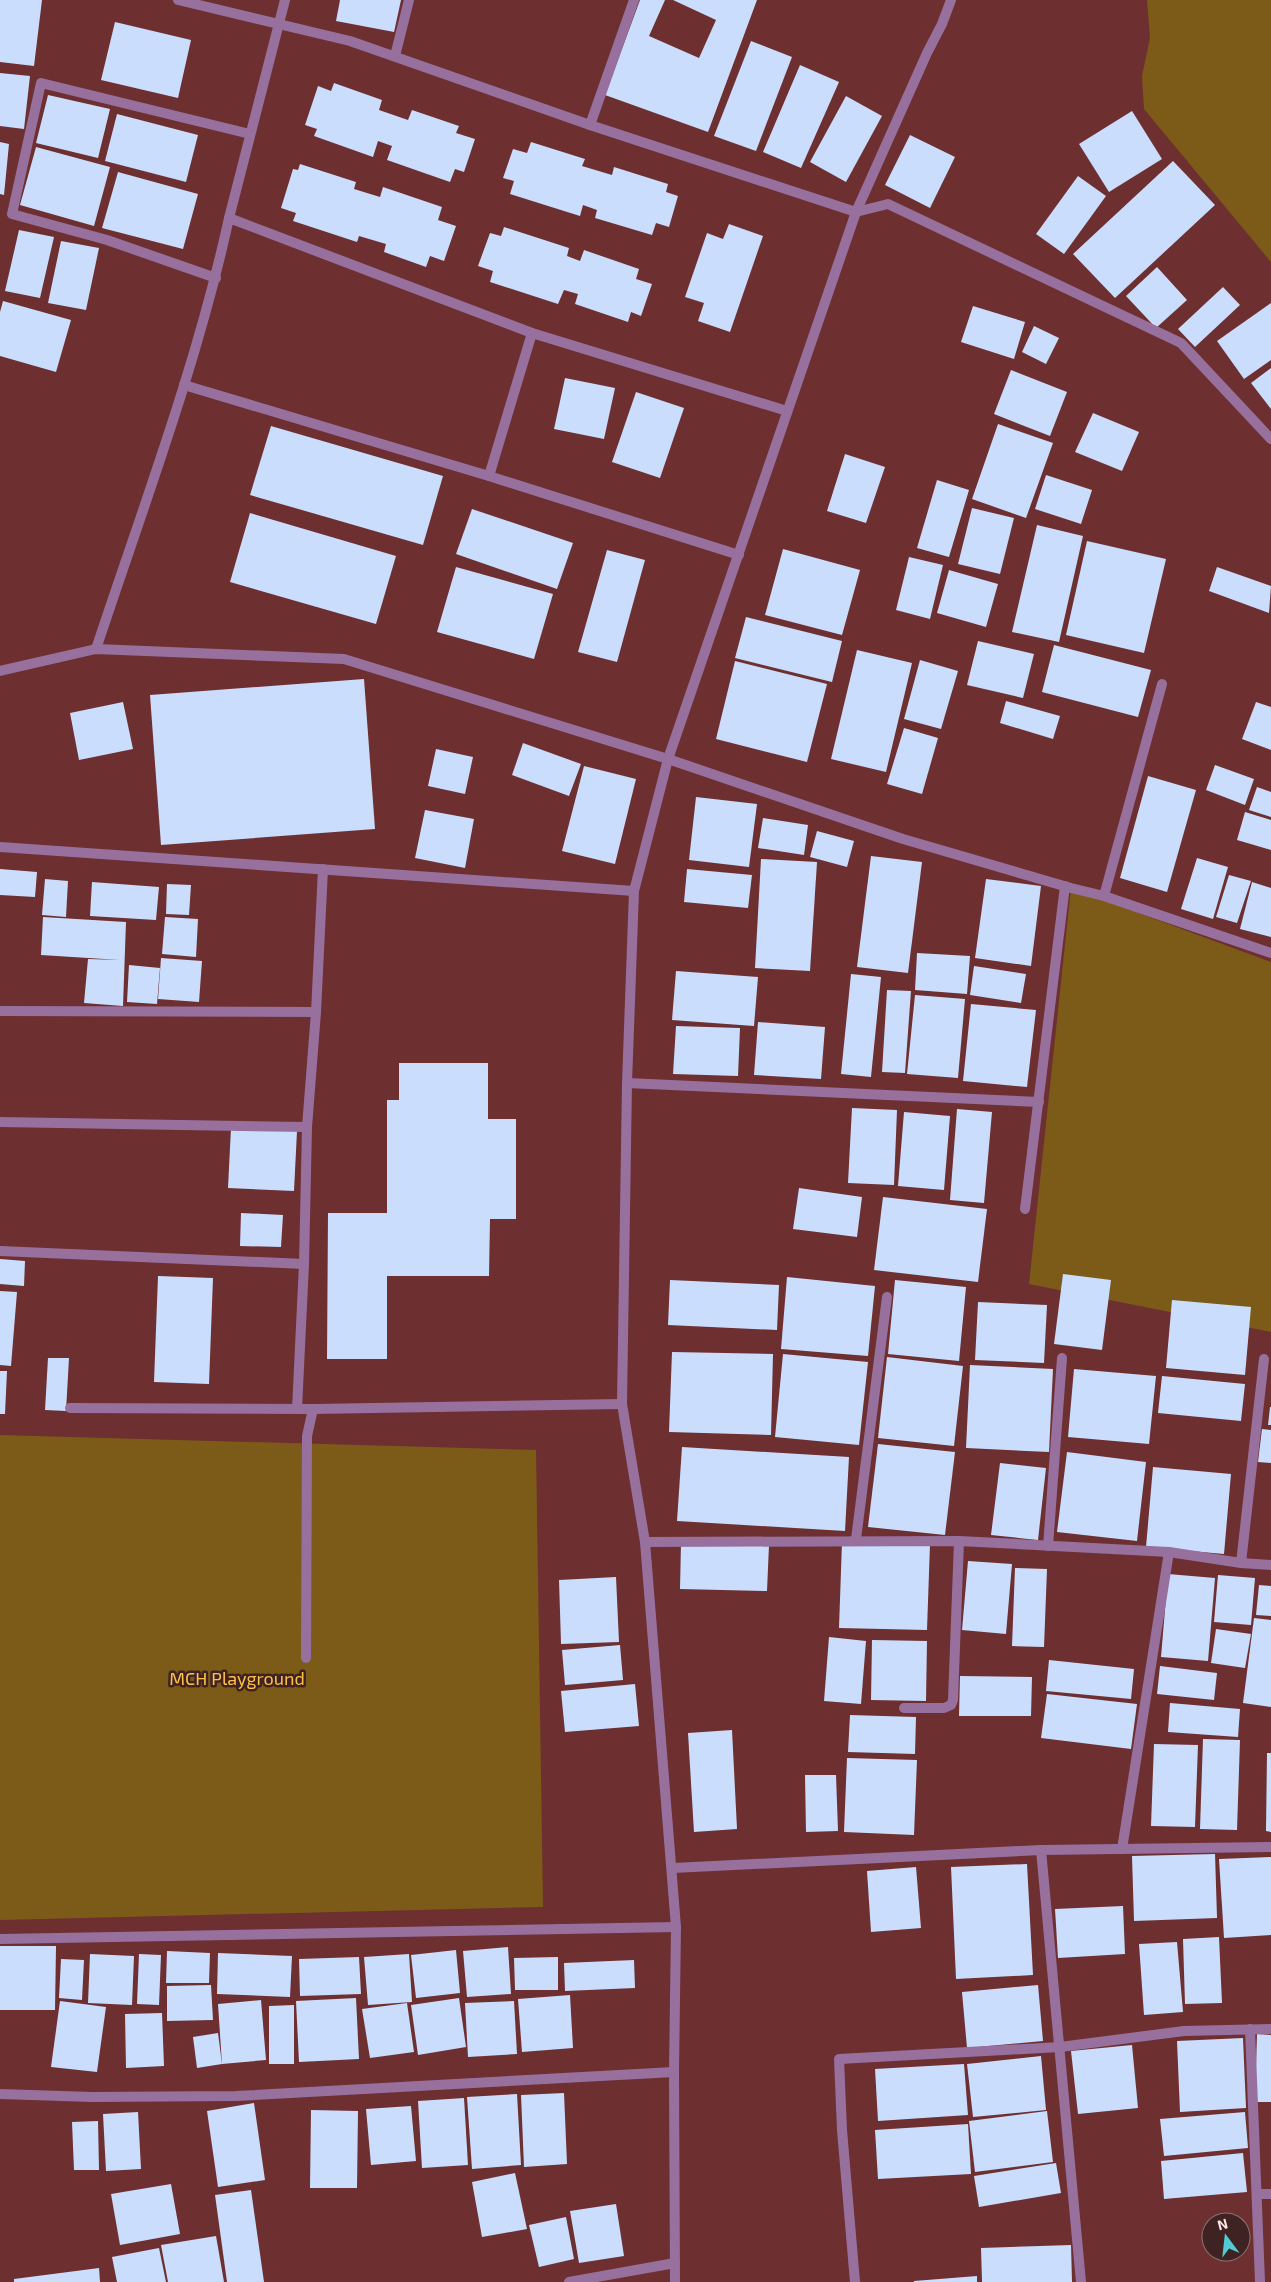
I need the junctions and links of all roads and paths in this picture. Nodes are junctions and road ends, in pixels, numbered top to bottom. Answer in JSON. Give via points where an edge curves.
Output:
{"nodes":[{"id":1,"x":178,"y":0,"type":"edge"},
{"id":2,"x":285,"y":0,"type":"edge"},
{"id":3,"x":409,"y":0,"type":"edge"},
{"id":4,"x":634,"y":0,"type":"edge"},
{"id":5,"x":951,"y":0,"type":"edge"},
{"id":6,"x":277,"y":25,"type":"junction"},
{"id":7,"x":395,"y":56,"type":"junction"},
{"id":8,"x":590,"y":125,"type":"junction"},
{"id":9,"x":250,"y":134,"type":"junction"},
{"id":10,"x":856,"y":212,"type":"junction"},
{"id":11,"x":228,"y":218,"type":"junction"},
{"id":12,"x":216,"y":278,"type":"junction"},
{"id":13,"x":532,"y":333,"type":"junction"},
{"id":14,"x":184,"y":385,"type":"junction"},
{"id":15,"x":787,"y":411,"type":"junction"},
{"id":16,"x":1271,"y":439,"type":"edge"},
{"id":17,"x":489,"y":476,"type":"junction"},
{"id":18,"x":739,"y":555,"type":"junction"},
{"id":19,"x":96,"y":649,"type":"junction"},
{"id":20,"x":0,"y":671,"type":"edge"},
{"id":21,"x":1162,"y":684,"type":"dead end"},
{"id":22,"x":668,"y":758,"type":"junction"},
{"id":23,"x":0,"y":847,"type":"edge"},
{"id":24,"x":323,"y":869,"type":"junction"},
{"id":25,"x":1065,"y":886,"type":"junction"},
{"id":26,"x":634,"y":891,"type":"junction"},
{"id":27,"x":1104,"y":896,"type":"junction"},
{"id":28,"x":1271,"y":952,"type":"edge"},
{"id":29,"x":0,"y":1011,"type":"edge"},
{"id":30,"x":316,"y":1012,"type":"junction"},
{"id":31,"x":627,"y":1083,"type":"junction"},
{"id":32,"x":1039,"y":1102,"type":"junction"},
{"id":33,"x":0,"y":1122,"type":"edge"},
{"id":34,"x":307,"y":1127,"type":"junction"},
{"id":35,"x":1025,"y":1209,"type":"dead end"},
{"id":36,"x":0,"y":1251,"type":"edge"},
{"id":37,"x":304,"y":1264,"type":"junction"},
{"id":38,"x":887,"y":1297,"type":"dead end"},
{"id":39,"x":1062,"y":1358,"type":"dead end"},
{"id":40,"x":1264,"y":1359,"type":"dead end"},
{"id":41,"x":622,"y":1404,"type":"junction"},
{"id":42,"x":70,"y":1408,"type":"dead end"},
{"id":43,"x":297,"y":1409,"type":"junction"},
{"id":44,"x":313,"y":1409,"type":"junction"},
{"id":45,"x":856,"y":1539,"type":"junction"},
{"id":46,"x":959,"y":1541,"type":"junction"},
{"id":47,"x":644,"y":1542,"type":"junction"},
{"id":48,"x":1048,"y":1546,"type":"junction"},
{"id":49,"x":1169,"y":1552,"type":"junction"},
{"id":50,"x":1241,"y":1563,"type":"junction"},
{"id":51,"x":1271,"y":1565,"type":"edge"},
{"id":52,"x":306,"y":1658,"type":"dead end"},
{"id":53,"x":904,"y":1708,"type":"dead end"},
{"id":54,"x":1271,"y":1847,"type":"edge"},
{"id":55,"x":1122,"y":1849,"type":"junction"},
{"id":56,"x":1041,"y":1850,"type":"junction"},
{"id":57,"x":672,"y":1868,"type":"junction"},
{"id":58,"x":676,"y":1927,"type":"junction"},
{"id":59,"x":0,"y":1939,"type":"edge"},
{"id":60,"x":1250,"y":2029,"type":"junction"},
{"id":61,"x":1271,"y":2029,"type":"edge"},
{"id":62,"x":1060,"y":2047,"type":"junction"},
{"id":63,"x":674,"y":2072,"type":"junction"},
{"id":64,"x":0,"y":2094,"type":"edge"},
{"id":65,"x":1257,"y":2194,"type":"junction"},
{"id":66,"x":1271,"y":2194,"type":"edge"},
{"id":67,"x":674,"y":2263,"type":"junction"},
{"id":68,"x":569,"y":2282,"type":"edge"},
{"id":69,"x":674,"y":2282,"type":"edge"},
{"id":70,"x":855,"y":2282,"type":"edge"},
{"id":71,"x":1081,"y":2282,"type":"edge"},
{"id":72,"x":1260,"y":2282,"type":"edge"}],
"edges":[{"from":1,"to":6,"type":"street"},
{"from":2,"to":6,"type":"street"},
{"from":3,"to":7,"type":"street"},
{"from":4,"to":8,"type":"street"},
{"from":5,"to":10,"type":"street"},
{"from":6,"to":7,"type":"street","via":[[350,40]]},
{"from":6,"to":9,"type":"street"},
{"from":7,"to":8,"type":"street"},
{"from":8,"to":10,"type":"street"},
{"from":9,"to":11,"type":"street"},
{"from":9,"to":12,"type":"street","via":[[41,83],[12,214],[107,240]]},
{"from":10,"to":15,"type":"street"},
{"from":10,"to":16,"type":"street","via":[[888,204],[1181,343]]},
{"from":11,"to":12,"type":"street"},
{"from":11,"to":13,"type":"street"},
{"from":12,"to":14,"type":"street"},
{"from":13,"to":15,"type":"street"},
{"from":13,"to":17,"type":"street"},
{"from":14,"to":17,"type":"street"},
{"from":14,"to":19,"type":"street"},
{"from":15,"to":18,"type":"street"},
{"from":17,"to":18,"type":"street"},
{"from":18,"to":22,"type":"street"},
{"from":19,"to":20,"type":"street"},
{"from":19,"to":22,"type":"street","via":[[344,659]]},
{"from":21,"to":27,"type":"street"},
{"from":22,"to":25,"type":"street","via":[[903,839]]},
{"from":22,"to":26,"type":"street"},
{"from":23,"to":24,"type":"street"},
{"from":24,"to":26,"type":"street"},
{"from":24,"to":30,"type":"street"},
{"from":25,"to":27,"type":"street"},
{"from":25,"to":32,"type":"street"},
{"from":26,"to":31,"type":"street"},
{"from":27,"to":28,"type":"street"},
{"from":29,"to":30,"type":"street"},
{"from":30,"to":34,"type":"street"},
{"from":31,"to":32,"type":"street"},
{"from":31,"to":41,"type":"street"},
{"from":32,"to":35,"type":"street"},
{"from":33,"to":34,"type":"street"},
{"from":34,"to":37,"type":"street"},
{"from":36,"to":37,"type":"street"},
{"from":37,"to":43,"type":"street"},
{"from":38,"to":45,"type":"street"},
{"from":39,"to":48,"type":"street"},
{"from":40,"to":50,"type":"street"},
{"from":41,"to":44,"type":"street"},
{"from":41,"to":47,"type":"street"},
{"from":42,"to":43,"type":"street"},
{"from":43,"to":44,"type":"street"},
{"from":44,"to":52,"type":"street","via":[[307,1436]]},
{"from":45,"to":46,"type":"street"},
{"from":45,"to":47,"type":"street"},
{"from":46,"to":48,"type":"street"},
{"from":46,"to":53,"type":"street","via":[[954,1700],[944,1708]]},
{"from":47,"to":57,"type":"street"},
{"from":48,"to":49,"type":"street"},
{"from":49,"to":50,"type":"street"},
{"from":49,"to":55,"type":"street"},
{"from":50,"to":51,"type":"street"},
{"from":54,"to":55,"type":"street"},
{"from":55,"to":56,"type":"street"},
{"from":56,"to":57,"type":"street"},
{"from":56,"to":62,"type":"street"},
{"from":57,"to":58,"type":"street"},
{"from":58,"to":59,"type":"street"},
{"from":58,"to":63,"type":"street"},
{"from":60,"to":61,"type":"street"},
{"from":60,"to":62,"type":"street","via":[[1184,2031]]},
{"from":60,"to":65,"type":"street"},
{"from":62,"to":70,"type":"street","via":[[839,2059]]},
{"from":62,"to":71,"type":"street"},
{"from":63,"to":64,"type":"street","via":[[236,2096]]},
{"from":63,"to":67,"type":"street"},
{"from":65,"to":66,"type":"street"},
{"from":65,"to":72,"type":"street"},
{"from":67,"to":68,"type":"street"},
{"from":67,"to":69,"type":"street"}]}
